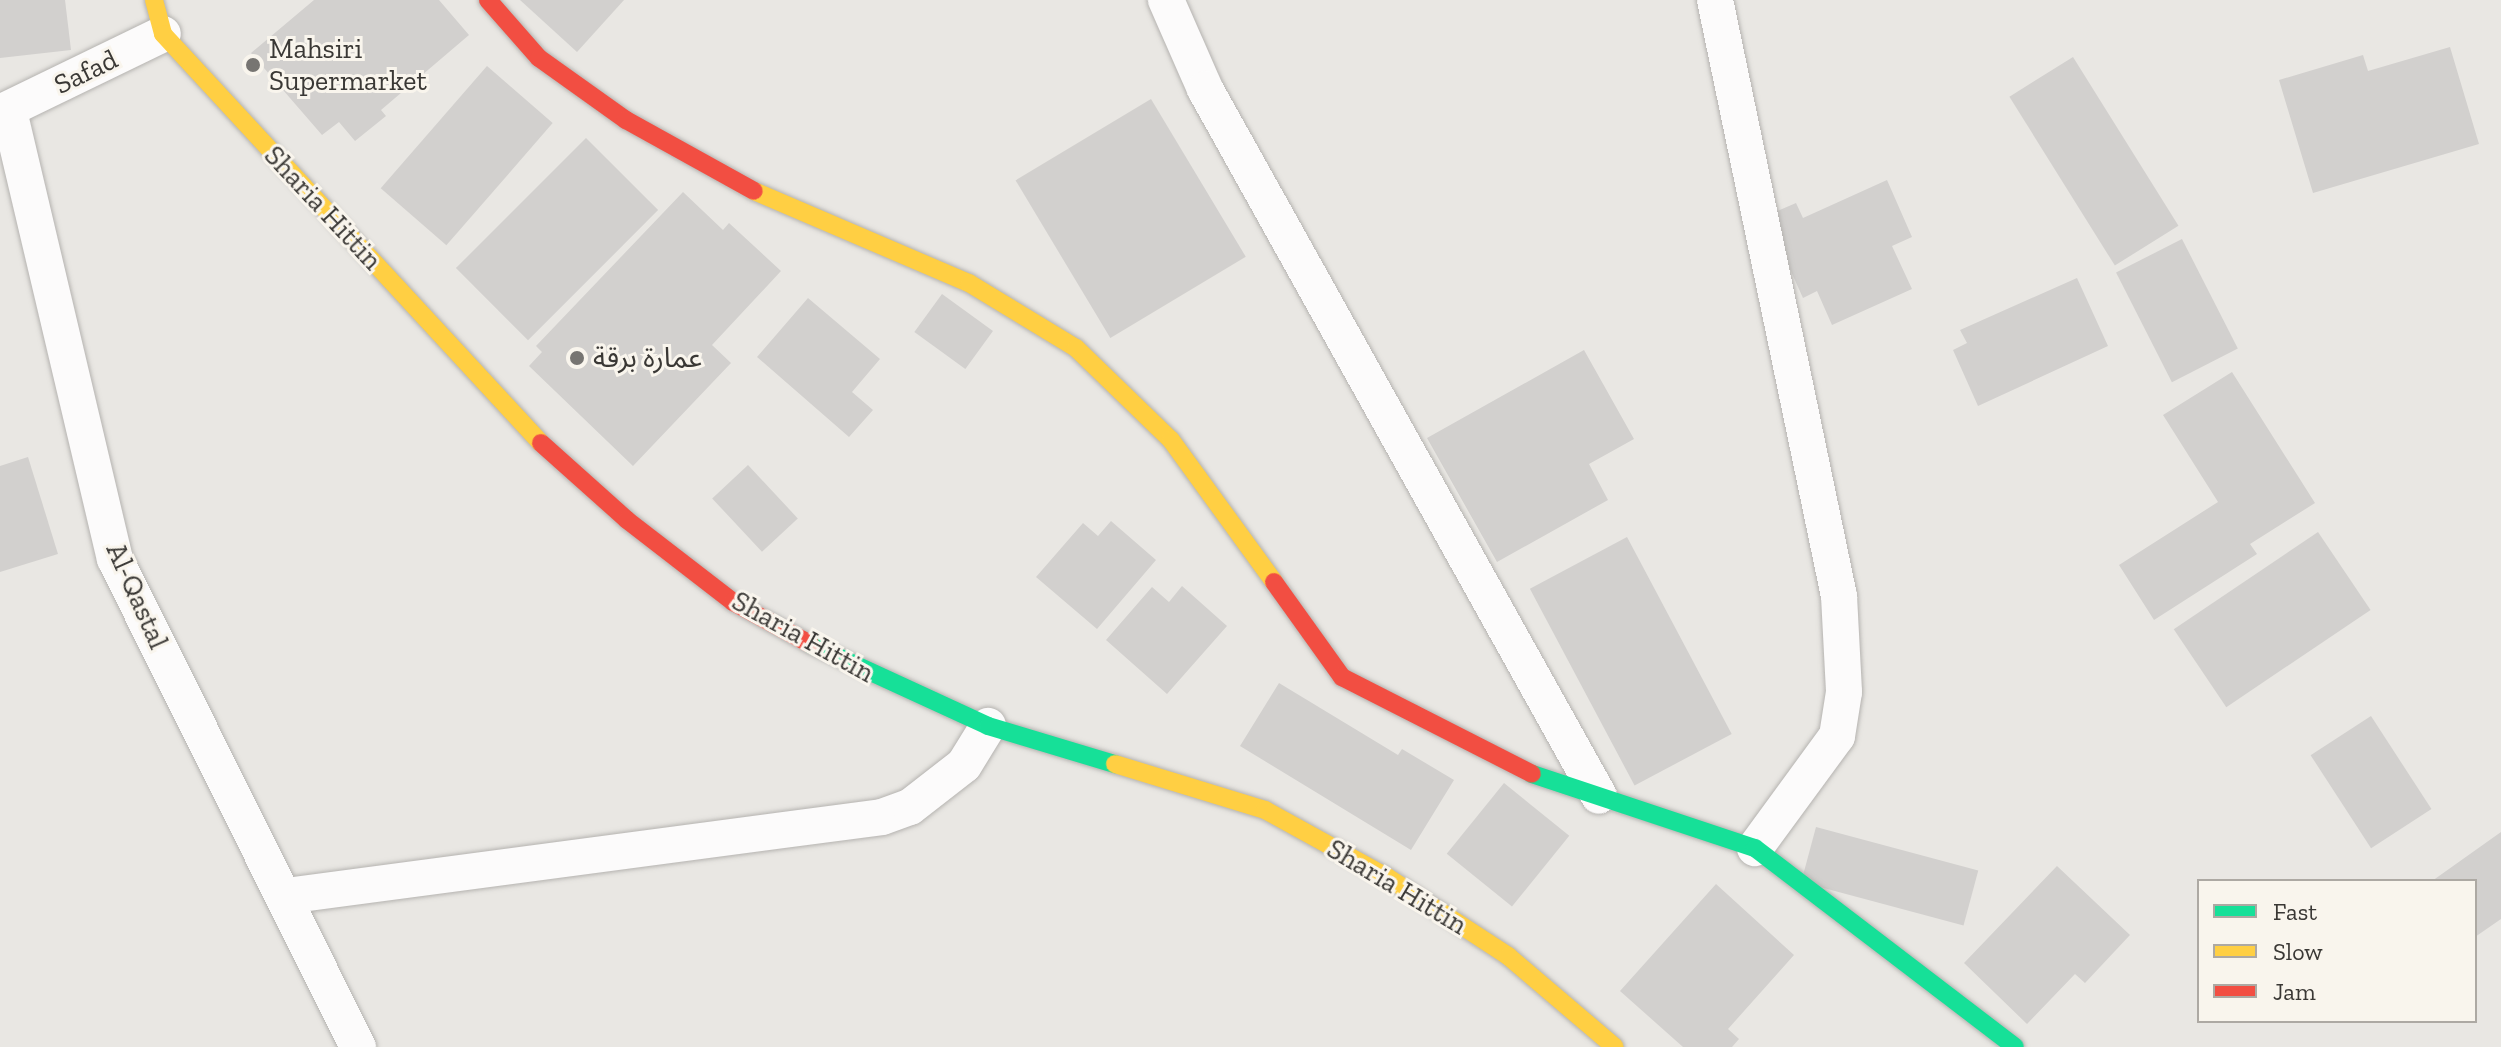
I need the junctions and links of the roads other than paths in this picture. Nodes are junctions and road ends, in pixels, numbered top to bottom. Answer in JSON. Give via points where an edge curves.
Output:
{"nodes":[{"id":1,"x":488,"y":0,"type":"edge"},
{"id":2,"x":1166,"y":0,"type":"edge"},
{"id":3,"x":1715,"y":0,"type":"edge"},
{"id":4,"x":158,"y":17,"type":"edge"},
{"id":5,"x":4,"y":112,"type":"edge"},
{"id":6,"x":988,"y":726,"type":"junction"},
{"id":7,"x":1599,"y":796,"type":"junction"},
{"id":8,"x":1755,"y":848,"type":"junction"},
{"id":9,"x":286,"y":896,"type":"junction"},
{"id":10,"x":358,"y":1047,"type":"edge"},
{"id":11,"x":1615,"y":1047,"type":"edge"},
{"id":12,"x":2015,"y":1047,"type":"edge"}],
"edges":[{"from":1,"to":7,"type":"street","via":[[539,58],[626,120],[777,204],[969,283],[1076,348],[1171,440],[1342,677],[1507,766]]},
{"from":2,"to":7,"type":"street","via":[[1205,89]]},
{"from":3,"to":8,"type":"street","via":[[1839,596],[1844,692],[1837,736]]},
{"from":4,"to":5,"type":"street","name":"Safad"},
{"from":4,"to":6,"type":"street","name":"Sharia Hittin","via":[[529,432],[627,520],[733,602],[856,669]]},
{"from":5,"to":9,"type":"street","name":"Al-Qastal","via":[[115,559]]},
{"from":6,"to":9,"type":"street","via":[[964,765],[910,807],[882,817]]},
{"from":6,"to":11,"type":"street","name":"Sharia Hittin","via":[[1265,810],[1387,877],[1508,956]]},
{"from":7,"to":8,"type":"street"},
{"from":8,"to":12,"type":"street"},
{"from":9,"to":10,"type":"street","name":"Al-Qastal"}]}
